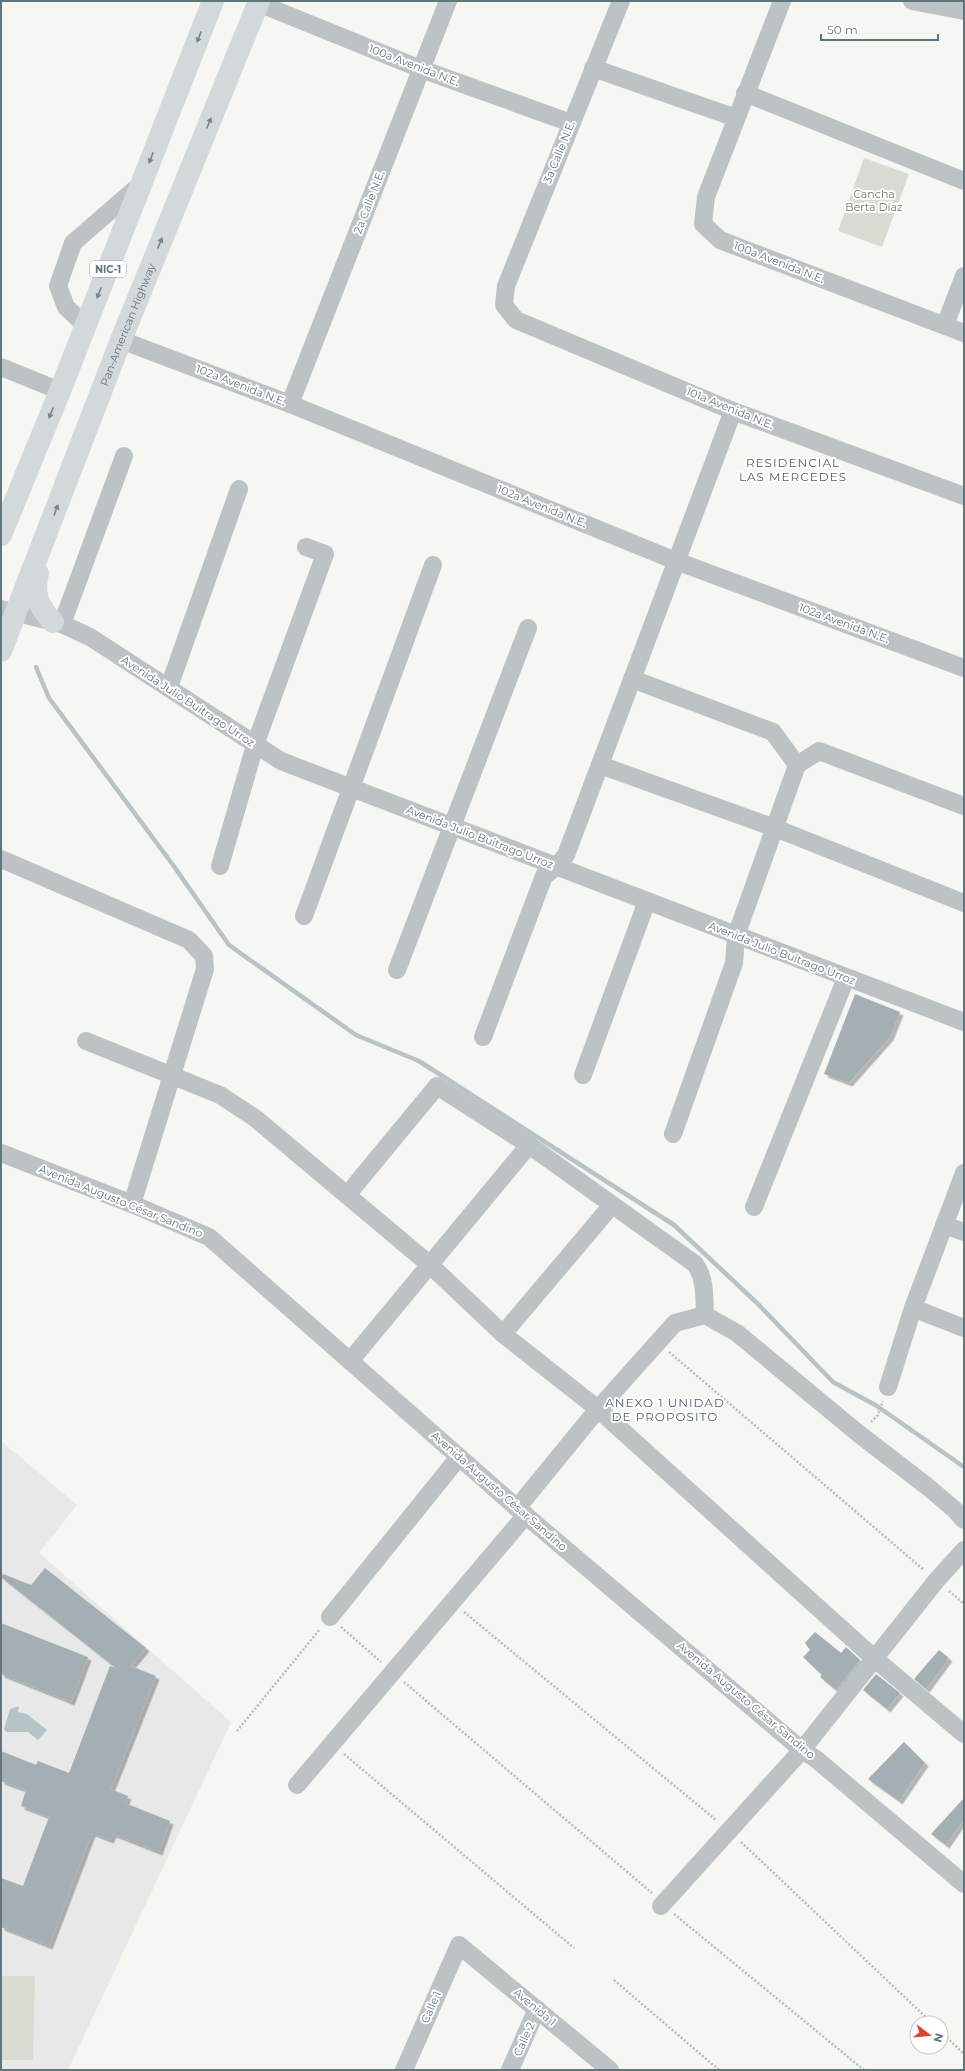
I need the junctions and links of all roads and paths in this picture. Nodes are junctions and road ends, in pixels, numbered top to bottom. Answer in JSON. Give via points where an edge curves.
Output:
{"nodes":[{"id":1,"x":213,"y":1,"type":"edge"},
{"id":2,"x":448,"y":1,"type":"edge"},
{"id":3,"x":621,"y":1,"type":"edge"},
{"id":4,"x":782,"y":1,"type":"edge"},
{"id":5,"x":912,"y":1,"type":"edge"},
{"id":6,"x":259,"y":2,"type":"edge"},
{"id":7,"x":964,"y":11,"type":"edge"},
{"id":8,"x":421,"y":68,"type":"junction"},
{"id":9,"x":593,"y":68,"type":"junction"},
{"id":10,"x":745,"y":93,"type":"junction"},
{"id":11,"x":736,"y":118,"type":"junction"},
{"id":12,"x":571,"y":123,"type":"junction"},
{"id":13,"x":964,"y":181,"type":"edge"},
{"id":14,"x":142,"y":182,"type":"junction"},
{"id":15,"x":964,"y":276,"type":"edge"},
{"id":16,"x":504,"y":305,"type":"joint"},
{"id":17,"x":86,"y":326,"type":"junction"},
{"id":18,"x":945,"y":326,"type":"junction"},
{"id":19,"x":964,"y":333,"type":"edge"},
{"id":20,"x":121,"y":340,"type":"junction"},
{"id":21,"x":1,"y":367,"type":"edge"},
{"id":22,"x":60,"y":391,"type":"junction"},
{"id":23,"x":290,"y":404,"type":"junction"},
{"id":24,"x":733,"y":411,"type":"junction"},
{"id":25,"x":124,"y":456,"type":"dead end"},
{"id":26,"x":239,"y":489,"type":"dead end"},
{"id":27,"x":964,"y":496,"type":"edge"},
{"id":28,"x":1,"y":535,"type":"edge"},
{"id":29,"x":46,"y":537,"type":"junction"},
{"id":30,"x":306,"y":547,"type":"dead end"},
{"id":31,"x":676,"y":561,"type":"junction"},
{"id":32,"x":433,"y":565,"type":"dead end"},
{"id":33,"x":9,"y":610,"type":"edge"},
{"id":34,"x":58,"y":623,"type":"junction"},
{"id":35,"x":528,"y":628,"type":"dead end"},
{"id":36,"x":1,"y":651,"type":"edge"},
{"id":37,"x":964,"y":668,"type":"edge"},
{"id":38,"x":632,"y":679,"type":"junction"},
{"id":39,"x":169,"y":687,"type":"junction"},
{"id":40,"x":255,"y":745,"type":"junction"},
{"id":41,"x":600,"y":765,"type":"junction"},
{"id":42,"x":797,"y":765,"type":"junction"},
{"id":43,"x":351,"y":788,"type":"junction"},
{"id":44,"x":964,"y":806,"type":"edge"},
{"id":45,"x":452,"y":826,"type":"junction"},
{"id":46,"x":775,"y":828,"type":"junction"},
{"id":47,"x":1,"y":858,"type":"edge"},
{"id":48,"x":220,"y":866,"type":"dead end"},
{"id":49,"x":557,"y":866,"type":"junction"},
{"id":50,"x":647,"y":901,"type":"junction"},
{"id":51,"x":964,"y":903,"type":"edge"},
{"id":52,"x":304,"y":916,"type":"dead end"},
{"id":53,"x":736,"y":936,"type":"junction"},
{"id":54,"x":397,"y":970,"type":"dead end"},
{"id":55,"x":846,"y":978,"type":"junction"},
{"id":56,"x":964,"y":1022,"type":"edge"},
{"id":57,"x":483,"y":1037,"type":"dead end"},
{"id":58,"x":86,"y":1041,"type":"dead end"},
{"id":59,"x":173,"y":1075,"type":"junction"},
{"id":60,"x":584,"y":1075,"type":"dead end"},
{"id":61,"x":673,"y":1134,"type":"dead end"},
{"id":62,"x":529,"y":1145,"type":"junction"},
{"id":63,"x":1,"y":1153,"type":"edge"},
{"id":64,"x":964,"y":1173,"type":"edge"},
{"id":65,"x":347,"y":1195,"type":"junction"},
{"id":66,"x":132,"y":1204,"type":"junction"},
{"id":67,"x":612,"y":1205,"type":"junction"},
{"id":68,"x":754,"y":1207,"type":"dead end"},
{"id":69,"x":944,"y":1225,"type":"junction"},
{"id":70,"x":964,"y":1232,"type":"edge"},
{"id":71,"x":429,"y":1264,"type":"junction"},
{"id":72,"x":913,"y":1308,"type":"junction"},
{"id":73,"x":705,"y":1315,"type":"junction"},
{"id":74,"x":964,"y":1328,"type":"edge"},
{"id":75,"x":504,"y":1334,"type":"junction"},
{"id":76,"x":657,"y":1341,"type":"junction"},
{"id":77,"x":350,"y":1361,"type":"junction"},
{"id":78,"x":885,"y":1393,"type":"joint"},
{"id":79,"x":598,"y":1409,"type":"junction"},
{"id":80,"x":878,"y":1415,"type":"dead end"},
{"id":81,"x":459,"y":1457,"type":"junction"},
{"id":82,"x":522,"y":1511,"type":"junction"},
{"id":83,"x":964,"y":1520,"type":"edge"},
{"id":84,"x":964,"y":1550,"type":"edge"},
{"id":85,"x":936,"y":1581,"type":"junction"},
{"id":86,"x":453,"y":1602,"type":"junction"},
{"id":87,"x":964,"y":1604,"type":"edge"},
{"id":88,"x":330,"y":1617,"type":"junction"},
{"id":89,"x":875,"y":1659,"type":"junction"},
{"id":90,"x":392,"y":1672,"type":"junction"},
{"id":91,"x":237,"y":1731,"type":"dead end"},
{"id":92,"x":964,"y":1734,"type":"edge"},
{"id":93,"x":332,"y":1743,"type":"junction"},
{"id":94,"x":802,"y":1750,"type":"junction"},
{"id":95,"x":297,"y":1785,"type":"dead end"},
{"id":96,"x":729,"y":1831,"type":"junction"},
{"id":97,"x":964,"y":1884,"type":"edge"},
{"id":98,"x":662,"y":1905,"type":"junction"},
{"id":99,"x":459,"y":1945,"type":"joint"},
{"id":100,"x":574,"y":1948,"type":"dead end"},
{"id":101,"x":614,"y":1980,"type":"dead end"},
{"id":102,"x":538,"y":2009,"type":"junction"},
{"id":103,"x":924,"y":2015,"type":"edge"},
{"id":104,"x":949,"y":2040,"type":"edge"},
{"id":105,"x":964,"y":2054,"type":"edge"},
{"id":106,"x":404,"y":2070,"type":"edge"},
{"id":107,"x":510,"y":2070,"type":"edge"},
{"id":108,"x":610,"y":2070,"type":"edge"},
{"id":109,"x":719,"y":2070,"type":"edge"},
{"id":110,"x":864,"y":2070,"type":"edge"}],
"edges":[{"from":1,"to":14,"type":"highway","number":"NIC-1","one_way":true},
{"from":2,"to":8,"type":"street","name":"2a Calle N.E."},
{"from":3,"to":9,"type":"street","name":"3a Calle N.E."},
{"from":4,"to":10,"type":"street"},
{"from":5,"to":7,"type":"street"},
{"from":6,"to":8,"type":"street","name":"100a Avenida N.E."},
{"from":20,"to":6,"type":"highway","name":"Pan-American Highway","one_way":true},
{"from":8,"to":12,"type":"street","name":"100a Avenida N.E."},
{"from":8,"to":23,"type":"street","name":"2a Calle N.E."},
{"from":9,"to":11,"type":"street"},
{"from":9,"to":12,"type":"street","name":"3a Calle N.E."},
{"from":10,"to":11,"type":"street"},
{"from":10,"to":13,"type":"street"},
{"from":11,"to":18,"type":"street","name":"100a Avenida N.E.","via":[[706,197],[703,224],[720,240]]},
{"from":12,"to":16,"type":"street","name":"3a Calle N.E.","via":[[506,286]]},
{"from":14,"to":17,"type":"highway","number":"NIC-1","one_way":true},
{"from":14,"to":17,"type":"street","via":[[73,243],[58,286],[66,307]]},
{"from":15,"to":18,"type":"street"},
{"from":16,"to":24,"type":"street","name":"101a Avenida N.E.","via":[[516,320]]},
{"from":17,"to":22,"type":"highway","number":"NIC-1"},
{"from":18,"to":19,"type":"street","name":"100a Avenida N.E."},
{"from":20,"to":23,"type":"street","name":"102a Avenida N.E."},
{"from":29,"to":20,"type":"highway","name":"Pan-American Highway","one_way":true},
{"from":21,"to":22,"type":"street"},
{"from":22,"to":28,"type":"highway","number":"NIC-1","one_way":true},
{"from":23,"to":31,"type":"street","name":"102a Avenida N.E."},
{"from":24,"to":27,"type":"street","name":"101a Avenida N.E."},
{"from":24,"to":31,"type":"street"},
{"from":25,"to":34,"type":"street"},
{"from":26,"to":39,"type":"street"},
{"from":29,"to":33,"type":"highway","name":"Pan-American Highway"},
{"from":29,"to":34,"type":"highway","via":[[35,591],[39,605]]},
{"from":30,"to":40,"type":"street","via":[[325,554]]},
{"from":31,"to":37,"type":"street","name":"102a Avenida N.E."},
{"from":31,"to":38,"type":"street"},
{"from":32,"to":43,"type":"street"},
{"from":33,"to":34,"type":"street","name":"Avenida Julio Buitrago Urroz"},
{"from":33,"to":36,"type":"highway","name":"Pan-American Highway"},
{"from":34,"to":39,"type":"street","name":"Avenida Julio Buitrago Urroz","via":[[90,637]]},
{"from":35,"to":45,"type":"street"},
{"from":38,"to":41,"type":"street"},
{"from":38,"to":42,"type":"street","via":[[773,732]]},
{"from":39,"to":40,"type":"street","name":"Avenida Julio Buitrago Urroz"},
{"from":40,"to":43,"type":"street","name":"Avenida Julio Buitrago Urroz","via":[[281,761]]},
{"from":40,"to":48,"type":"street"},
{"from":41,"to":46,"type":"street"},
{"from":41,"to":49,"type":"street","via":[[566,855]]},
{"from":42,"to":44,"type":"street","via":[[819,751]]},
{"from":42,"to":46,"type":"street"},
{"from":43,"to":45,"type":"street","name":"Avenida Julio Buitrago Urroz"},
{"from":43,"to":52,"type":"street"},
{"from":45,"to":49,"type":"street","name":"Avenida Julio Buitrago Urroz"},
{"from":45,"to":54,"type":"street"},
{"from":46,"to":51,"type":"street"},
{"from":46,"to":53,"type":"street"},
{"from":47,"to":59,"type":"street","via":[[189,940],[204,956],[205,969]]},
{"from":49,"to":50,"type":"street","name":"Avenida Julio Buitrago Urroz"},
{"from":49,"to":57,"type":"street","via":[[544,876]]},
{"from":50,"to":53,"type":"street","name":"Avenida Julio Buitrago Urroz"},
{"from":50,"to":60,"type":"street"},
{"from":53,"to":55,"type":"street","name":"Avenida Julio Buitrago Urroz"},
{"from":53,"to":61,"type":"street","via":[[734,962]]},
{"from":55,"to":56,"type":"street","name":"Avenida Julio Buitrago Urroz"},
{"from":55,"to":68,"type":"street"},
{"from":58,"to":59,"type":"street"},
{"from":59,"to":65,"type":"street","via":[[220,1095],[255,1118]]},
{"from":59,"to":66,"type":"street"},
{"from":62,"to":65,"type":"street","via":[[437,1086]]},
{"from":62,"to":67,"type":"street"},
{"from":62,"to":71,"type":"street"},
{"from":63,"to":66,"type":"street","name":"Avenida Augusto César Sandino"},
{"from":64,"to":69,"type":"street"},
{"from":65,"to":71,"type":"street"},
{"from":66,"to":77,"type":"street","name":"Avenida Augusto César Sandino","via":[[209,1237]]},
{"from":67,"to":73,"type":"street","via":[[695,1264],[704,1287]]},
{"from":67,"to":75,"type":"street"},
{"from":69,"to":70,"type":"street"},
{"from":69,"to":72,"type":"street"},
{"from":71,"to":75,"type":"street"},
{"from":71,"to":77,"type":"street"},
{"from":72,"to":74,"type":"street"},
{"from":72,"to":78,"type":"street"},
{"from":73,"to":76,"type":"street","via":[[675,1323]]},
{"from":73,"to":83,"type":"street","via":[[737,1333],[950,1505]]},
{"from":75,"to":79,"type":"street"},
{"from":76,"to":79,"type":"street"},
{"from":76,"to":85,"type":"path"},
{"from":77,"to":81,"type":"street","name":"Avenida Augusto César Sandino"},
{"from":78,"to":80,"type":"path"},
{"from":79,"to":82,"type":"street"},
{"from":79,"to":89,"type":"street"},
{"from":81,"to":82,"type":"street","name":"Avenida Augusto César Sandino"},
{"from":81,"to":88,"type":"street"},
{"from":82,"to":86,"type":"street"},
{"from":82,"to":94,"type":"street","name":"Avenida Augusto César Sandino"},
{"from":84,"to":85,"type":"street"},
{"from":85,"to":87,"type":"path"},
{"from":85,"to":89,"type":"street"},
{"from":86,"to":90,"type":"street"},
{"from":86,"to":96,"type":"path"},
{"from":88,"to":90,"type":"path"},
{"from":88,"to":91,"type":"path"},
{"from":89,"to":92,"type":"street"},
{"from":89,"to":94,"type":"street"},
{"from":90,"to":93,"type":"street"},
{"from":90,"to":98,"type":"path"},
{"from":93,"to":95,"type":"street"},
{"from":93,"to":100,"type":"path"},
{"from":94,"to":96,"type":"street"},
{"from":94,"to":97,"type":"street","name":"Avenida Augusto César Sandino"},
{"from":96,"to":98,"type":"street"},
{"from":96,"to":103,"type":"path"},
{"from":98,"to":110,"type":"path"},
{"from":99,"to":102,"type":"street","name":"Avenida 1"},
{"from":99,"to":106,"type":"street","name":"Calle 1"},
{"from":101,"to":109,"type":"path"},
{"from":102,"to":107,"type":"street","name":"Calle 2"},
{"from":102,"to":108,"type":"street","name":"Avenida 1"},
{"from":104,"to":105,"type":"path"}]}
